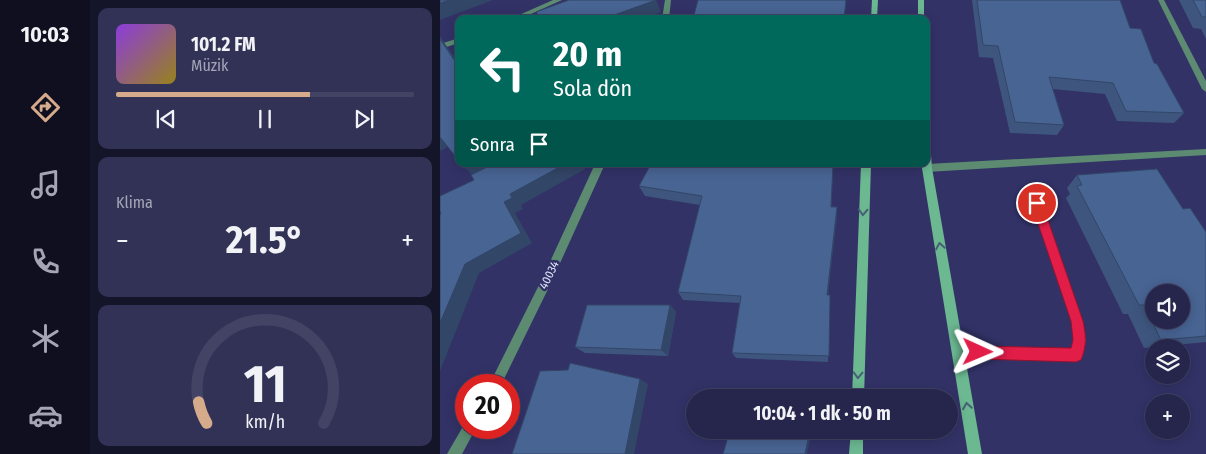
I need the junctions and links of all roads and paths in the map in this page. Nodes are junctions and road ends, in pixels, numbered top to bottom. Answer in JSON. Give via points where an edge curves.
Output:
{"nodes":[{"id":1,"x":559,"y":0,"type":"edge"},
{"id":2,"x":668,"y":0,"type":"edge"},
{"id":3,"x":875,"y":0,"type":"edge"},
{"id":4,"x":921,"y":0,"type":"edge"},
{"id":5,"x":1161,"y":0,"type":"edge"},
{"id":6,"x":523,"y":15,"type":"edge"},
{"id":7,"x":666,"y":15,"type":"edge"},
{"id":8,"x":874,"y":15,"type":"edge"},
{"id":9,"x":921,"y":15,"type":"edge"},
{"id":10,"x":455,"y":41,"type":"edge"},
{"id":11,"x":440,"y":47,"type":"edge"},
{"id":12,"x":1206,"y":89,"type":"edge"},
{"id":13,"x":1206,"y":152,"type":"edge"},
{"id":14,"x":599,"y":167,"type":"edge"},
{"id":15,"x":866,"y":167,"type":"edge"},
{"id":16,"x":927,"y":168,"type":"joint"},
{"id":17,"x":1037,"y":203,"type":"dead end"},
{"id":18,"x":958,"y":352,"type":"junction"},
{"id":19,"x":500,"y":374,"type":"edge"},
{"id":20,"x":858,"y":389,"type":"edge"},
{"id":21,"x":463,"y":439,"type":"edge"},
{"id":22,"x":857,"y":439,"type":"edge"},
{"id":23,"x":454,"y":454,"type":"edge"},
{"id":24,"x":856,"y":454,"type":"edge"},
{"id":25,"x":975,"y":454,"type":"edge"}],
"edges":[{"from":1,"to":6,"type":"street"},
{"from":2,"to":7,"type":"street"},
{"from":3,"to":8,"type":"main road"},
{"from":4,"to":9,"type":"main road"},
{"from":5,"to":12,"type":"street"},
{"from":10,"to":11,"type":"street"},
{"from":13,"to":16,"type":"street"},
{"from":14,"to":19,"type":"street","name":"40034"},
{"from":15,"to":20,"type":"main road","one_way":true},
{"from":18,"to":16,"type":"main road","one_way":true},
{"from":17,"to":18,"type":"street","via":[[1077,321],[1080,340],[1076,355]]},
{"from":25,"to":18,"type":"main road","one_way":true},
{"from":21,"to":23,"type":"street"},
{"from":22,"to":24,"type":"main road"}]}
